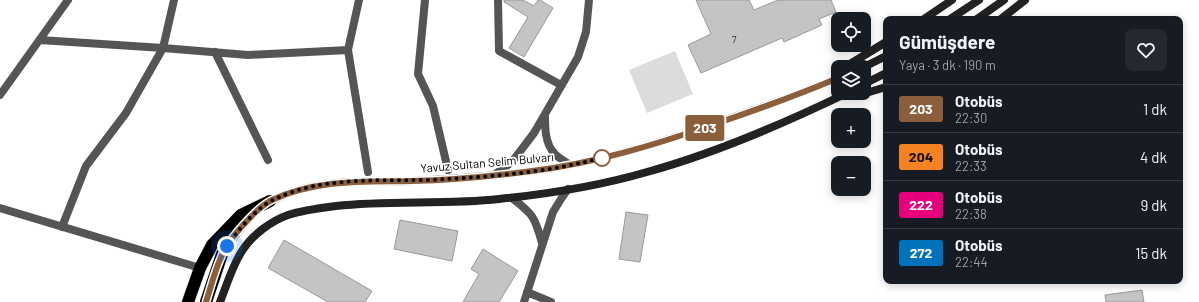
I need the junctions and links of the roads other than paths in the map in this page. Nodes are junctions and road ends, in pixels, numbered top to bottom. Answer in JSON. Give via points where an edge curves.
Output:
{"nodes":[{"id":1,"x":68,"y":0,"type":"edge"},
{"id":2,"x":174,"y":0,"type":"edge"},
{"id":3,"x":360,"y":0,"type":"edge"},
{"id":4,"x":425,"y":0,"type":"edge"},
{"id":5,"x":498,"y":0,"type":"edge"},
{"id":6,"x":588,"y":0,"type":"edge"},
{"id":7,"x":952,"y":0,"type":"edge"},
{"id":8,"x":979,"y":0,"type":"edge"},
{"id":9,"x":1004,"y":0,"type":"edge"},
{"id":10,"x":1025,"y":0,"type":"edge"},
{"id":11,"x":928,"y":16,"type":"edge"},
{"id":12,"x":955,"y":16,"type":"edge"},
{"id":13,"x":980,"y":16,"type":"edge"},
{"id":14,"x":1005,"y":16,"type":"edge"},
{"id":15,"x":40,"y":40,"type":"junction"},
{"id":16,"x":883,"y":44,"type":"edge"},
{"id":17,"x":163,"y":48,"type":"junction"},
{"id":18,"x":348,"y":50,"type":"junction"},
{"id":19,"x":215,"y":52,"type":"junction"},
{"id":20,"x":883,"y":58,"type":"edge"},
{"id":21,"x":855,"y":60,"type":"edge"},
{"id":22,"x":871,"y":64,"type":"edge"},
{"id":23,"x":883,"y":74,"type":"edge"},
{"id":24,"x":871,"y":80,"type":"edge"},
{"id":25,"x":831,"y":81,"type":"edge"},
{"id":26,"x":561,"y":85,"type":"junction"},
{"id":27,"x":883,"y":88,"type":"edge"},
{"id":28,"x":871,"y":92,"type":"edge"},
{"id":29,"x":0,"y":95,"type":"edge"},
{"id":30,"x":832,"y":100,"type":"edge"},
{"id":31,"x":545,"y":115,"type":"junction"},
{"id":32,"x":268,"y":160,"type":"dead end"},
{"id":33,"x":570,"y":165,"type":"junction"},
{"id":34,"x":448,"y":170,"type":"dead end"},
{"id":35,"x":368,"y":172,"type":"dead end"},
{"id":36,"x":494,"y":175,"type":"junction"},
{"id":37,"x":568,"y":189,"type":"junction"},
{"id":38,"x":512,"y":198,"type":"junction"},
{"id":39,"x":270,"y":201,"type":"junction"},
{"id":40,"x":0,"y":208,"type":"edge"},
{"id":41,"x":62,"y":227,"type":"junction"},
{"id":42,"x":542,"y":243,"type":"junction"},
{"id":43,"x":222,"y":254,"type":"joint"},
{"id":44,"x":200,"y":268,"type":"junction"},
{"id":45,"x":527,"y":292,"type":"junction"},
{"id":46,"x":188,"y":302,"type":"edge"},
{"id":47,"x":206,"y":302,"type":"edge"},
{"id":48,"x":220,"y":302,"type":"edge"},
{"id":49,"x":524,"y":302,"type":"edge"},
{"id":50,"x":551,"y":302,"type":"edge"}],
"edges":[{"from":1,"to":15,"type":"street"},
{"from":2,"to":17,"type":"street"},
{"from":3,"to":18,"type":"street"},
{"from":4,"to":34,"type":"street","via":[[418,74],[433,106]]},
{"from":5,"to":26,"type":"street","via":[[499,51]]},
{"from":6,"to":26,"type":"street","via":[[586,32],[578,57]]},
{"from":7,"to":11,"type":"main road"},
{"from":8,"to":12,"type":"main road"},
{"from":9,"to":13,"type":"main road"},
{"from":10,"to":14,"type":"main road"},
{"from":15,"to":17,"type":"street"},
{"from":15,"to":29,"type":"street"},
{"from":16,"to":21,"type":"main road"},
{"from":17,"to":19,"type":"street"},
{"from":17,"to":41,"type":"street","via":[[126,113],[86,166]]},
{"from":18,"to":19,"type":"street","via":[[248,55]]},
{"from":18,"to":35,"type":"street"},
{"from":19,"to":32,"type":"street"},
{"from":20,"to":22,"type":"main road"},
{"from":23,"to":24,"type":"main road"},
{"from":25,"to":33,"type":"main road","name":"Yavuz Sultan Selim Bulvarı","via":[[678,137],[617,155]]},
{"from":26,"to":31,"type":"street"},
{"from":27,"to":28,"type":"main road"},
{"from":30,"to":37,"type":"main road","via":[[791,119],[679,162],[615,180]]},
{"from":31,"to":33,"type":"street","via":[[546,135],[554,153]]},
{"from":31,"to":36,"type":"street","via":[[512,162]]},
{"from":33,"to":36,"type":"main road","name":"Yavuz Sultan Selim Bulvarı"},
{"from":36,"to":39,"type":"main road","name":"Yavuz Sultan Selim Bulvarı","via":[[337,183],[314,186]]},
{"from":37,"to":38,"type":"main road"},
{"from":37,"to":42,"type":"street","via":[[554,212]]},
{"from":38,"to":42,"type":"street","via":[[529,211],[537,224]]},
{"from":38,"to":48,"type":"main road","via":[[442,203],[354,204],[288,215],[272,222],[255,235],[242,250]]},
{"from":39,"to":43,"type":"main road","name":"Yavuz Sultan Selim Bulvarı","via":[[232,238]]},
{"from":39,"to":44,"type":"highway","via":[[241,215],[212,245]]},
{"from":40,"to":41,"type":"street"},
{"from":41,"to":44,"type":"street"},
{"from":42,"to":45,"type":"street"},
{"from":43,"to":47,"type":"highway"},
{"from":44,"to":46,"type":"highway"},
{"from":45,"to":49,"type":"street"},
{"from":45,"to":50,"type":"street"}]}
